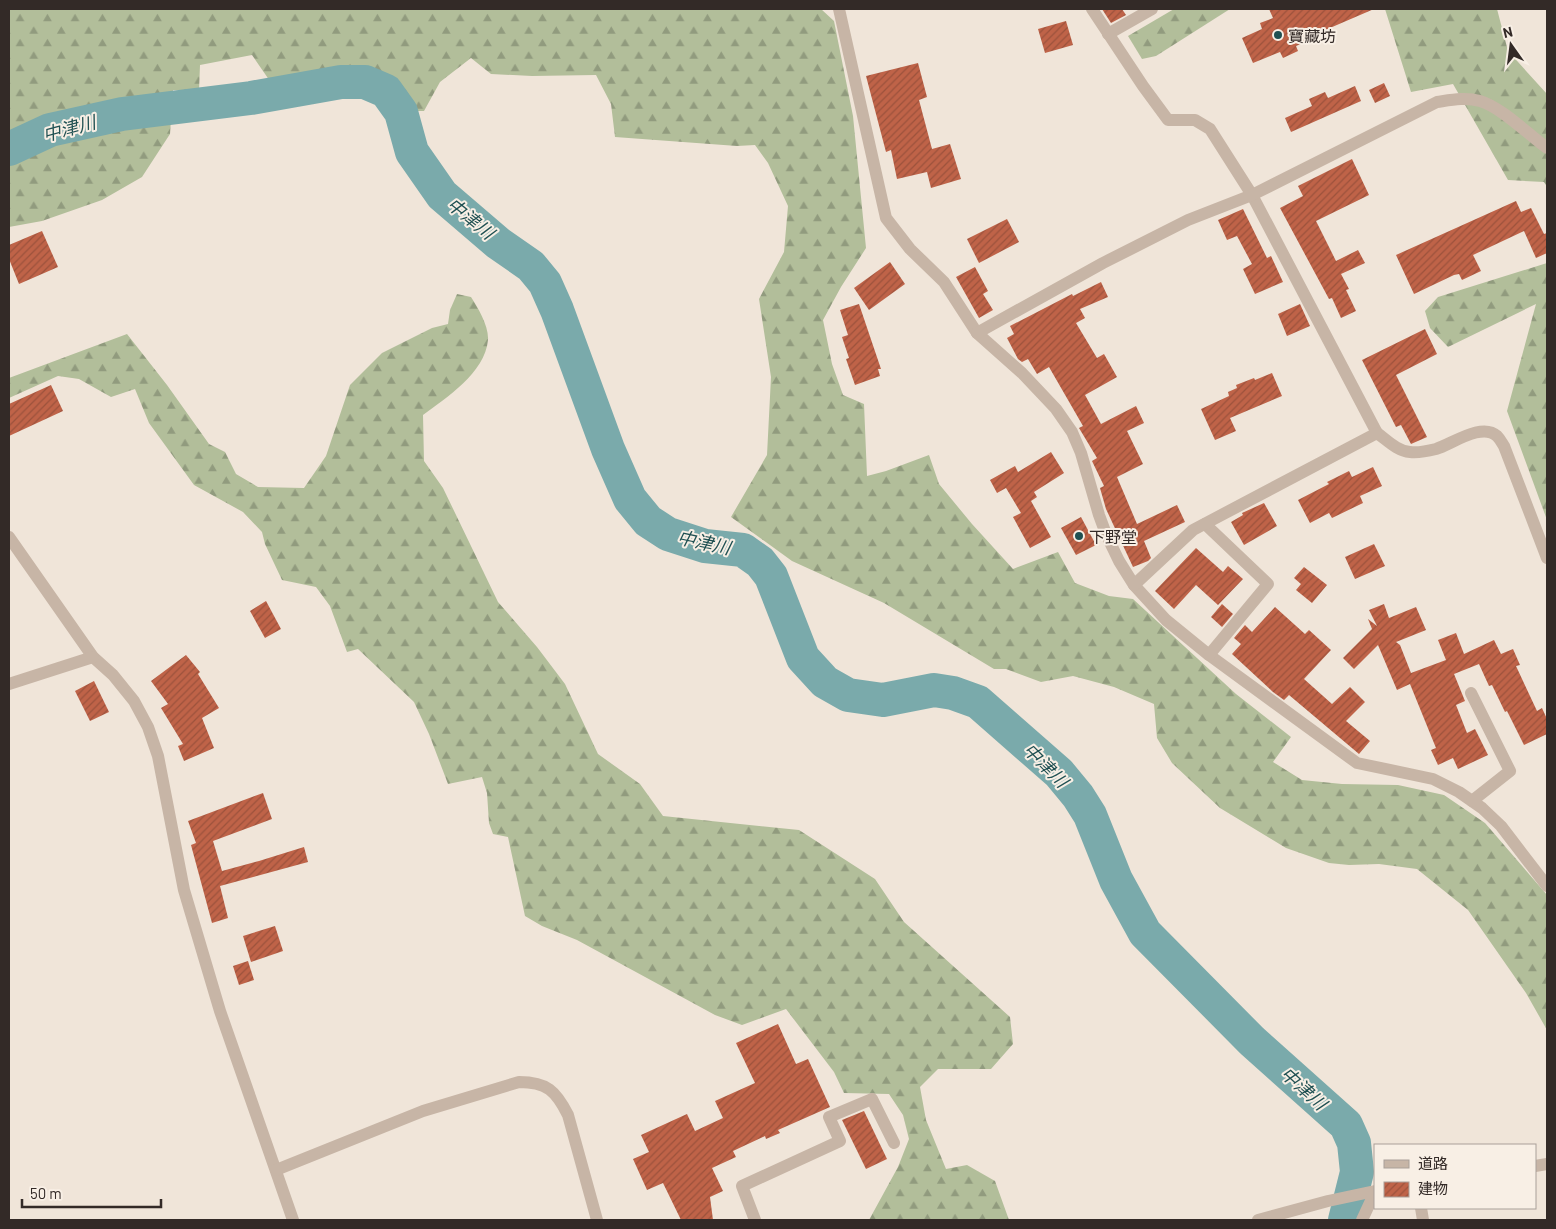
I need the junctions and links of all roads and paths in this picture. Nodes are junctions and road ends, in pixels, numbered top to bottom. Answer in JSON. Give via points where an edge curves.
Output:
{"nodes":[{"id":1,"x":839,"y":9,"type":"edge"},
{"id":2,"x":1092,"y":9,"type":"edge"},
{"id":3,"x":1152,"y":9,"type":"edge"},
{"id":4,"x":1108,"y":34,"type":"junction"},
{"id":5,"x":1547,"y":148,"type":"edge"},
{"id":6,"x":1252,"y":195,"type":"junction"},
{"id":7,"x":977,"y":333,"type":"junction"},
{"id":8,"x":1377,"y":433,"type":"junction"},
{"id":9,"x":1205,"y":524,"type":"junction"},
{"id":10,"x":9,"y":537,"type":"edge"},
{"id":11,"x":1547,"y":558,"type":"edge"},
{"id":12,"x":1134,"y":585,"type":"junction"},
{"id":13,"x":1209,"y":655,"type":"junction"},
{"id":14,"x":93,"y":657,"type":"junction"},
{"id":15,"x":9,"y":684,"type":"edge"},
{"id":16,"x":1471,"y":693,"type":"dead end"},
{"id":17,"x":1472,"y":801,"type":"junction"},
{"id":18,"x":1547,"y":886,"type":"edge"},
{"id":19,"x":894,"y":1143,"type":"dead end"},
{"id":20,"x":276,"y":1170,"type":"junction"},
{"id":21,"x":1371,"y":1192,"type":"edge"},
{"id":22,"x":293,"y":1220,"type":"edge"},
{"id":23,"x":597,"y":1220,"type":"edge"},
{"id":24,"x":755,"y":1220,"type":"edge"},
{"id":25,"x":1258,"y":1220,"type":"edge"},
{"id":26,"x":1362,"y":1220,"type":"edge"}],
"edges":[{"from":1,"to":7,"type":"street","via":[[886,218],[910,249],[944,282]]},
{"from":2,"to":4,"type":"street"},
{"from":3,"to":4,"type":"street"},
{"from":4,"to":6,"type":"street","via":[[1168,120],[1196,120],[1210,129]]},
{"from":5,"to":6,"type":"street","via":[[1498,110],[1480,101],[1462,98],[1437,102]]},
{"from":6,"to":7,"type":"street","via":[[1188,220]]},
{"from":6,"to":8,"type":"street"},
{"from":7,"to":12,"type":"street","via":[[1022,373],[1056,409],[1072,432],[1106,534]]},
{"from":8,"to":9,"type":"street"},
{"from":8,"to":11,"type":"street","via":[[1408,452],[1436,449],[1473,433],[1485,431],[1496,435],[1504,446]]},
{"from":9,"to":12,"type":"street","via":[[1192,530]]},
{"from":9,"to":13,"type":"street","via":[[1268,584]]},
{"from":10,"to":14,"type":"street"},
{"from":12,"to":13,"type":"street","via":[[1166,620]]},
{"from":13,"to":17,"type":"street","via":[[1357,763],[1433,779]]},
{"from":14,"to":15,"type":"street"},
{"from":14,"to":20,"type":"street","via":[[134,701],[148,727],[158,756],[184,890],[220,1011]]},
{"from":16,"to":17,"type":"street","via":[[1510,771]]},
{"from":17,"to":18,"type":"street","via":[[1501,826]]},
{"from":19,"to":24,"type":"street","via":[[872,1099],[829,1116],[840,1141],[742,1186]]},
{"from":20,"to":22,"type":"street"},
{"from":20,"to":23,"type":"street","via":[[423,1111],[519,1082],[534,1082],[549,1088],[560,1099],[568,1115]]},
{"from":21,"to":25,"type":"street"},
{"from":21,"to":26,"type":"street"}]}
